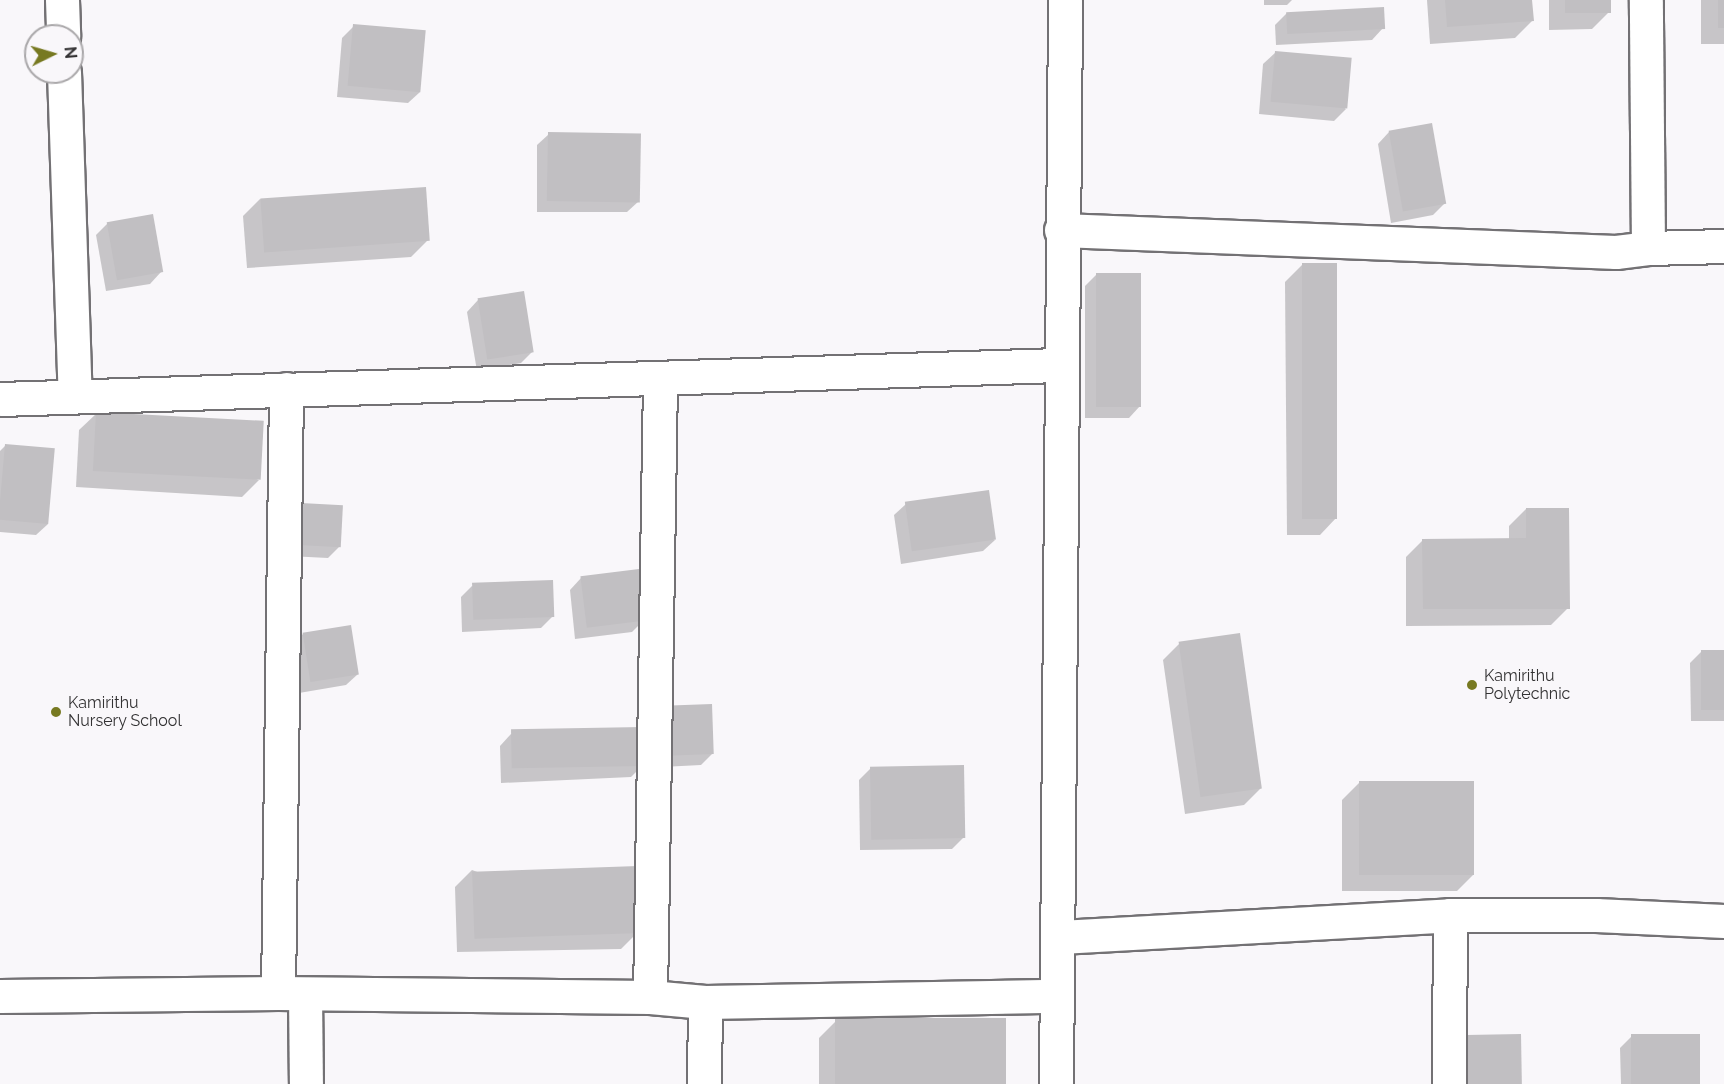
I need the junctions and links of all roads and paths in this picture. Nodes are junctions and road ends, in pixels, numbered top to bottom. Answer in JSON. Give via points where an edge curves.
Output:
{"nodes":[{"id":1,"x":62,"y":0,"type":"edge"},
{"id":2,"x":1065,"y":0,"type":"edge"},
{"id":3,"x":1646,"y":0,"type":"edge"},
{"id":4,"x":63,"y":24,"type":"edge"},
{"id":5,"x":64,"y":84,"type":"edge"},
{"id":6,"x":1061,"y":230,"type":"junction"},
{"id":7,"x":1724,"y":246,"type":"edge"},
{"id":8,"x":1648,"y":248,"type":"junction"},
{"id":9,"x":1060,"y":364,"type":"junction"},
{"id":10,"x":660,"y":380,"type":"junction"},
{"id":11,"x":286,"y":389,"type":"junction"},
{"id":12,"x":75,"y":396,"type":"junction"},
{"id":13,"x":0,"y":399,"type":"edge"},
{"id":14,"x":1449,"y":915,"type":"junction"},
{"id":15,"x":1724,"y":921,"type":"edge"},
{"id":16,"x":1060,"y":937,"type":"junction"},
{"id":17,"x":292,"y":993,"type":"junction"},
{"id":18,"x":0,"y":996,"type":"edge"},
{"id":19,"x":1057,"y":996,"type":"junction"},
{"id":20,"x":650,"y":997,"type":"junction"},
{"id":21,"x":705,"y":1002,"type":"junction"},
{"id":22,"x":306,"y":1084,"type":"edge"},
{"id":23,"x":704,"y":1084,"type":"edge"},
{"id":24,"x":1056,"y":1084,"type":"edge"},
{"id":25,"x":1449,"y":1084,"type":"edge"}],
"edges":[{"from":1,"to":4,"type":"street"},
{"from":2,"to":6,"type":"street"},
{"from":3,"to":8,"type":"street"},
{"from":5,"to":12,"type":"street"},
{"from":6,"to":8,"type":"street","via":[[1616,252]]},
{"from":6,"to":9,"type":"street"},
{"from":7,"to":8,"type":"street"},
{"from":9,"to":10,"type":"street"},
{"from":9,"to":16,"type":"street"},
{"from":10,"to":11,"type":"street"},
{"from":10,"to":20,"type":"street"},
{"from":11,"to":12,"type":"street"},
{"from":11,"to":17,"type":"street"},
{"from":12,"to":13,"type":"street"},
{"from":14,"to":15,"type":"street"},
{"from":14,"to":16,"type":"street"},
{"from":14,"to":25,"type":"street"},
{"from":16,"to":19,"type":"street"},
{"from":17,"to":18,"type":"street"},
{"from":17,"to":20,"type":"street"},
{"from":17,"to":22,"type":"street"},
{"from":19,"to":21,"type":"street"},
{"from":19,"to":24,"type":"street"},
{"from":20,"to":21,"type":"street"},
{"from":21,"to":23,"type":"street"}]}
